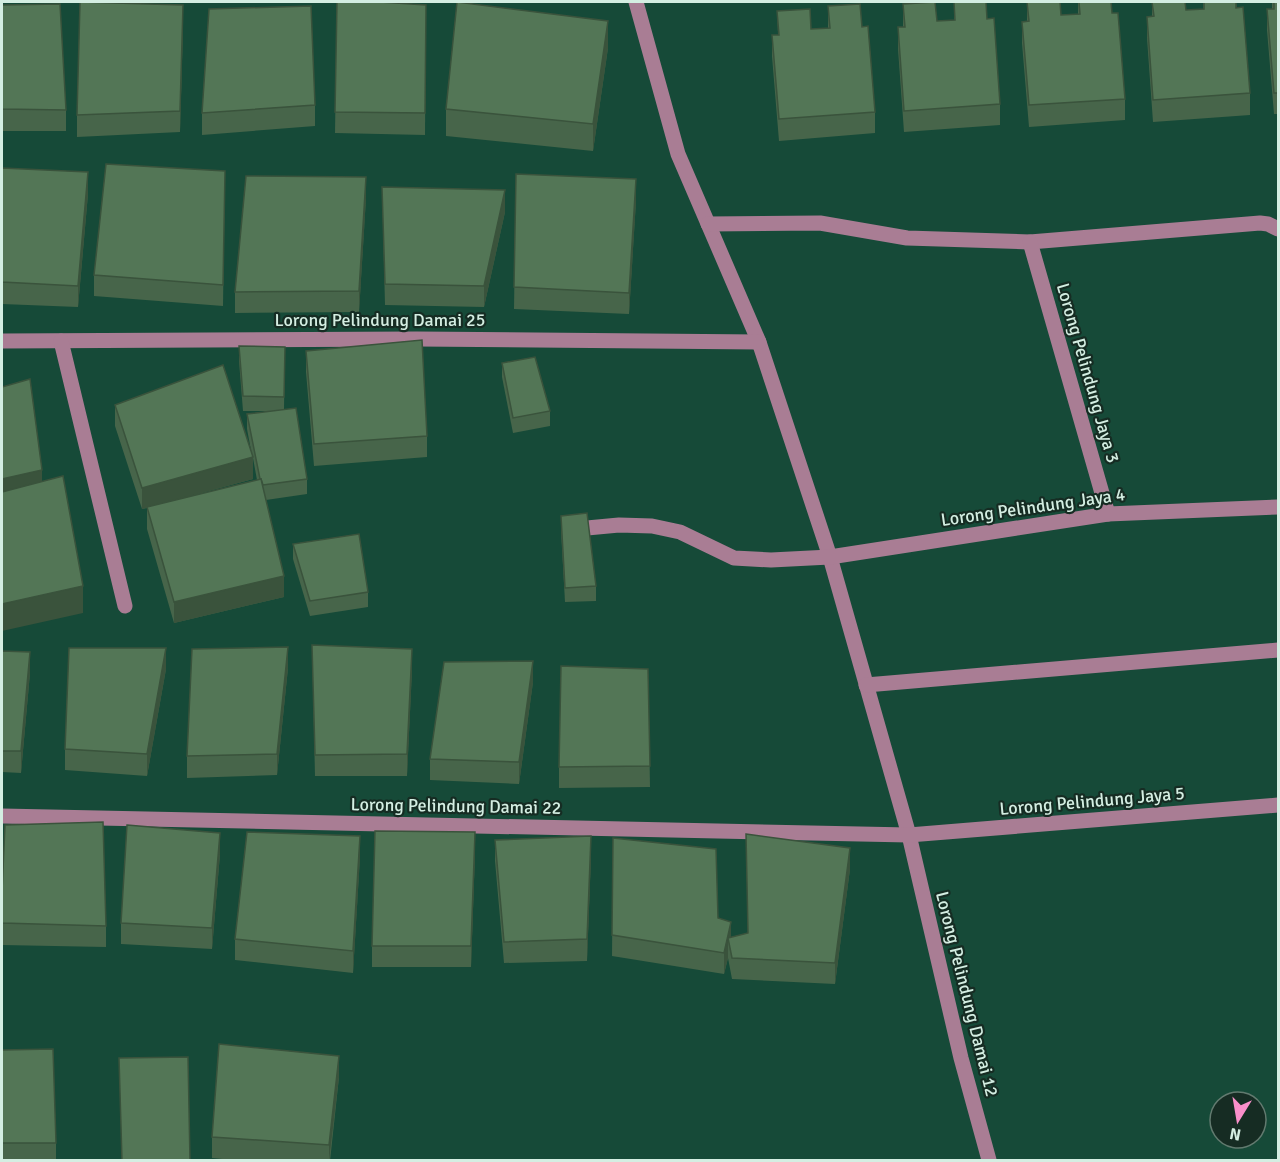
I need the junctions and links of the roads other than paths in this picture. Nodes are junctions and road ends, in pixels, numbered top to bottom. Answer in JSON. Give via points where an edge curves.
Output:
{"nodes":[{"id":1,"x":636,"y":2,"type":"edge"},
{"id":2,"x":708,"y":224,"type":"junction"},
{"id":3,"x":1278,"y":229,"type":"edge"},
{"id":4,"x":1030,"y":242,"type":"junction"},
{"id":5,"x":2,"y":341,"type":"edge"},
{"id":6,"x":61,"y":341,"type":"junction"},
{"id":7,"x":759,"y":342,"type":"junction"},
{"id":8,"x":1278,"y":507,"type":"edge"},
{"id":9,"x":1108,"y":514,"type":"junction"},
{"id":10,"x":587,"y":528,"type":"edge"},
{"id":11,"x":830,"y":557,"type":"junction"},
{"id":12,"x":125,"y":606,"type":"dead end"},
{"id":13,"x":1278,"y":651,"type":"edge"},
{"id":14,"x":866,"y":686,"type":"junction"},
{"id":15,"x":1278,"y":805,"type":"edge"},
{"id":16,"x":2,"y":816,"type":"edge"},
{"id":17,"x":909,"y":835,"type":"junction"},
{"id":18,"x":989,"y":1161,"type":"edge"}],
"edges":[{"from":1,"to":2,"type":"street","name":"Lorong Pelindung Damai 12","via":[[678,154]]},
{"from":2,"to":4,"type":"street","via":[[820,223],[918,239]]},
{"from":2,"to":7,"type":"street","name":"Lorong Pelindung Damai 12"},
{"from":3,"to":4,"type":"street","via":[[1260,223]]},
{"from":4,"to":9,"type":"street","name":"Lorong Pelindung Jaya 3"},
{"from":5,"to":6,"type":"street","name":"Lorong Pelindung Damai 25"},
{"from":6,"to":7,"type":"street","name":"Lorong Pelindung Damai 25"},
{"from":6,"to":12,"type":"street"},
{"from":7,"to":11,"type":"street","name":"Lorong Pelindung Damai 12"},
{"from":8,"to":9,"type":"street","name":"Lorong Pelindung Jaya 4"},
{"from":9,"to":11,"type":"street","name":"Lorong Pelindung Jaya 4"},
{"from":10,"to":11,"type":"street","name":"Lorong Pelindung Jaya 4","via":[[652,526],[680,532],[734,558]]},
{"from":11,"to":14,"type":"street","name":"Lorong Pelindung Damai 12"},
{"from":13,"to":14,"type":"street"},
{"from":14,"to":17,"type":"street","name":"Lorong Pelindung Damai 12"},
{"from":15,"to":17,"type":"street","name":"Lorong Pelindung Jaya 5"},
{"from":16,"to":17,"type":"street","name":"Lorong Pelindung Damai 22"},
{"from":17,"to":18,"type":"street","name":"Lorong Pelindung Damai 12"}]}
